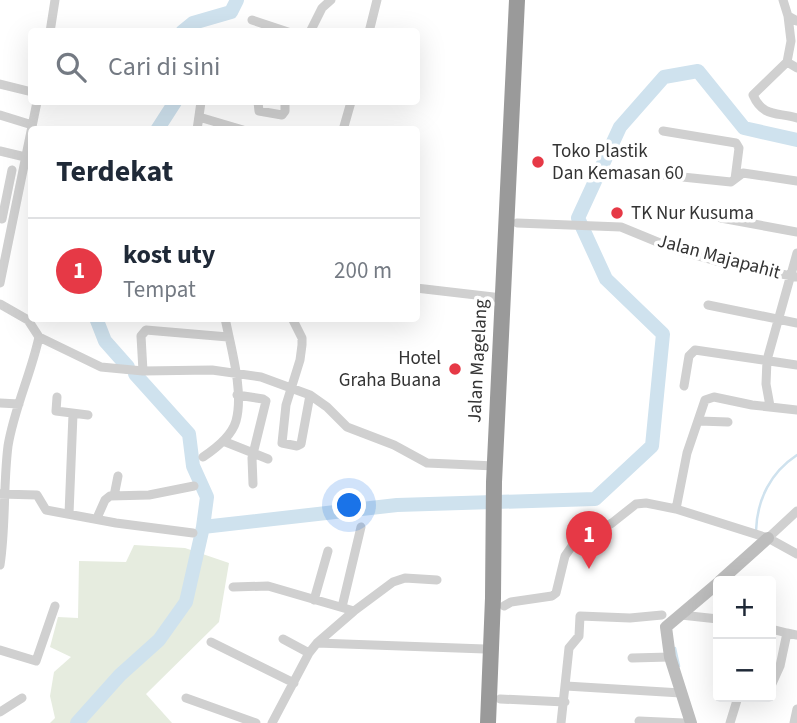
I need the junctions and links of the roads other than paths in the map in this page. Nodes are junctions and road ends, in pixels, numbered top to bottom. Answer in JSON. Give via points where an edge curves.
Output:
{"nodes":[{"id":1,"x":55,"y":0,"type":"edge"},
{"id":2,"x":331,"y":0,"type":"edge"},
{"id":3,"x":377,"y":0,"type":"edge"},
{"id":4,"x":517,"y":0,"type":"edge"},
{"id":5,"x":527,"y":0,"type":"edge"},
{"id":6,"x":783,"y":0,"type":"edge"},
{"id":7,"x":793,"y":18,"type":"edge"},
{"id":8,"x":51,"y":28,"type":"edge"},
{"id":9,"x":312,"y":28,"type":"edge"},
{"id":10,"x":370,"y":28,"type":"edge"},
{"id":11,"x":787,"y":62,"type":"junction"},
{"id":12,"x":797,"y":68,"type":"edge"},
{"id":13,"x":0,"y":84,"type":"edge"},
{"id":14,"x":28,"y":91,"type":"edge"},
{"id":15,"x":34,"y":105,"type":"edge"},
{"id":16,"x":34,"y":105,"type":"edge"},
{"id":17,"x":201,"y":105,"type":"edge"},
{"id":18,"x":258,"y":105,"type":"edge"},
{"id":19,"x":285,"y":105,"type":"edge"},
{"id":20,"x":350,"y":105,"type":"edge"},
{"id":21,"x":0,"y":115,"type":"edge"},
{"id":22,"x":199,"y":117,"type":"junction"},
{"id":23,"x":797,"y":118,"type":"edge"},
{"id":24,"x":29,"y":124,"type":"joint"},
{"id":25,"x":30,"y":126,"type":"edge"},
{"id":26,"x":198,"y":126,"type":"edge"},
{"id":27,"x":229,"y":126,"type":"edge"},
{"id":28,"x":345,"y":126,"type":"edge"},
{"id":29,"x":28,"y":128,"type":"edge"},
{"id":30,"x":663,"y":131,"type":"dead end"},
{"id":31,"x":28,"y":138,"type":"edge"},
{"id":32,"x":0,"y":151,"type":"edge"},
{"id":33,"x":12,"y":170,"type":"dead end"},
{"id":34,"x":634,"y":173,"type":"dead end"},
{"id":35,"x":5,"y":179,"type":"edge"},
{"id":36,"x":735,"y":181,"type":"junction"},
{"id":37,"x":797,"y":181,"type":"edge"},
{"id":38,"x":2,"y":213,"type":"edge"},
{"id":39,"x":721,"y":218,"type":"dead end"},
{"id":40,"x":517,"y":223,"type":"junction"},
{"id":41,"x":797,"y":232,"type":"edge"},
{"id":42,"x":797,"y":253,"type":"edge"},
{"id":43,"x":795,"y":276,"type":"edge"},
{"id":44,"x":0,"y":283,"type":"edge"},
{"id":45,"x":420,"y":288,"type":"edge"},
{"id":46,"x":502,"y":298,"type":"junction"},
{"id":47,"x":0,"y":304,"type":"edge"},
{"id":48,"x":708,"y":305,"type":"dead end"},
{"id":49,"x":28,"y":319,"type":"edge"},
{"id":50,"x":779,"y":321,"type":"junction"},
{"id":51,"x":30,"y":322,"type":"edge"},
{"id":52,"x":226,"y":322,"type":"edge"},
{"id":53,"x":294,"y":322,"type":"edge"},
{"id":54,"x":797,"y":323,"type":"edge"},
{"id":55,"x":39,"y":337,"type":"junction"},
{"id":56,"x":228,"y":337,"type":"junction"},
{"id":57,"x":767,"y":360,"type":"junction"},
{"id":58,"x":797,"y":365,"type":"edge"},
{"id":59,"x":143,"y":371,"type":"junction"},
{"id":60,"x":235,"y":372,"type":"junction"},
{"id":61,"x":684,"y":386,"type":"dead end"},
{"id":62,"x":291,"y":388,"type":"junction"},
{"id":63,"x":310,"y":394,"type":"junction"},
{"id":64,"x":237,"y":395,"type":"junction"},
{"id":65,"x":57,"y":397,"type":"dead end"},
{"id":66,"x":0,"y":403,"type":"edge"},
{"id":67,"x":19,"y":404,"type":"junction"},
{"id":68,"x":770,"y":406,"type":"junction"},
{"id":69,"x":797,"y":410,"type":"edge"},
{"id":70,"x":73,"y":414,"type":"junction"},
{"id":71,"x":88,"y":415,"type":"dead end"},
{"id":72,"x":699,"y":421,"type":"junction"},
{"id":73,"x":728,"y":422,"type":"dead end"},
{"id":74,"x":223,"y":441,"type":"junction"},
{"id":75,"x":254,"y":453,"type":"junction"},
{"id":76,"x":204,"y":457,"type":"dead end"},
{"id":77,"x":268,"y":459,"type":"dead end"},
{"id":78,"x":118,"y":475,"type":"dead end"},
{"id":79,"x":498,"y":477,"type":"junction"},
{"id":80,"x":253,"y":484,"type":"dead end"},
{"id":81,"x":194,"y":486,"type":"dead end"},
{"id":82,"x":2,"y":494,"type":"edge"},
{"id":83,"x":114,"y":496,"type":"junction"},
{"id":84,"x":676,"y":509,"type":"junction"},
{"id":85,"x":797,"y":511,"type":"edge"},
{"id":86,"x":69,"y":514,"type":"junction"},
{"id":87,"x":97,"y":518,"type":"junction"},
{"id":88,"x":361,"y":527,"type":"dead end"},
{"id":89,"x":193,"y":533,"type":"dead end"},
{"id":90,"x":768,"y":538,"type":"junction"},
{"id":91,"x":328,"y":551,"type":"dead end"},
{"id":92,"x":1,"y":554,"type":"edge"},
{"id":93,"x":797,"y":554,"type":"edge"},
{"id":94,"x":0,"y":565,"type":"edge"},
{"id":95,"x":726,"y":576,"type":"edge"},
{"id":96,"x":437,"y":580,"type":"dead end"},
{"id":97,"x":233,"y":587,"type":"dead end"},
{"id":98,"x":713,"y":587,"type":"edge"},
{"id":99,"x":314,"y":600,"type":"junction"},
{"id":100,"x":498,"y":604,"type":"junction"},
{"id":101,"x":55,"y":606,"type":"dead end"},
{"id":102,"x":342,"y":607,"type":"junction"},
{"id":103,"x":354,"y":611,"type":"junction"},
{"id":104,"x":662,"y":615,"type":"dead end"},
{"id":105,"x":681,"y":615,"type":"junction"},
{"id":106,"x":713,"y":618,"type":"edge"},
{"id":107,"x":792,"y":634,"type":"edge"},
{"id":108,"x":283,"y":639,"type":"dead end"},
{"id":109,"x":211,"y":642,"type":"dead end"},
{"id":110,"x":317,"y":642,"type":"junction"},
{"id":111,"x":485,"y":649,"type":"junction"},
{"id":112,"x":0,"y":650,"type":"edge"},
{"id":113,"x":309,"y":653,"type":"junction"},
{"id":114,"x":670,"y":657,"type":"junction"},
{"id":115,"x":632,"y":658,"type":"dead end"},
{"id":116,"x":776,"y":675,"type":"edge"},
{"id":117,"x":294,"y":683,"type":"junction"},
{"id":118,"x":566,"y":686,"type":"junction"},
{"id":119,"x":681,"y":693,"type":"junction"},
{"id":120,"x":495,"y":695,"type":"junction"},
{"id":121,"x":22,"y":698,"type":"dead end"},
{"id":122,"x":186,"y":698,"type":"dead end"},
{"id":123,"x":565,"y":702,"type":"junction"},
{"id":124,"x":736,"y":702,"type":"edge"},
{"id":125,"x":797,"y":709,"type":"edge"},
{"id":126,"x":0,"y":712,"type":"edge"},
{"id":127,"x":639,"y":720,"type":"dead end"},
{"id":128,"x":256,"y":723,"type":"edge"},
{"id":129,"x":272,"y":723,"type":"edge"},
{"id":130,"x":482,"y":723,"type":"edge"},
{"id":131,"x":488,"y":723,"type":"edge"},
{"id":132,"x":499,"y":723,"type":"edge"},
{"id":133,"x":561,"y":723,"type":"edge"},
{"id":134,"x":684,"y":723,"type":"edge"},
{"id":135,"x":691,"y":723,"type":"edge"},
{"id":136,"x":730,"y":723,"type":"edge"},
{"id":137,"x":794,"y":723,"type":"edge"}],
"edges":[{"from":1,"to":8,"type":"street"},
{"from":2,"to":9,"type":"street"},
{"from":3,"to":10,"type":"street"},
{"from":4,"to":46,"type":"highway","name":"Jalan Magelang"},
{"from":5,"to":40,"type":"highway","name":"Jalan Magelang"},
{"from":6,"to":7,"type":"street"},
{"from":7,"to":11,"type":"street"},
{"from":11,"to":12,"type":"street"},
{"from":11,"to":23,"type":"street","via":[[753,94],[764,110]]},
{"from":13,"to":14,"type":"street"},
{"from":15,"to":24,"type":"street"},
{"from":16,"to":25,"type":"street"},
{"from":17,"to":22,"type":"street"},
{"from":18,"to":19,"type":"street","via":[[259,111],[282,115]]},
{"from":20,"to":28,"type":"street"},
{"from":21,"to":24,"type":"street"},
{"from":22,"to":26,"type":"street"},
{"from":22,"to":27,"type":"street"},
{"from":29,"to":32,"type":"street","via":[[21,158]]},
{"from":30,"to":36,"type":"street","via":[[736,143]]},
{"from":31,"to":44,"type":"street"},
{"from":33,"to":35,"type":"street"},
{"from":34,"to":36,"type":"street"},
{"from":35,"to":38,"type":"street"},
{"from":36,"to":37,"type":"street","via":[[743,173]]},
{"from":39,"to":41,"type":"street"},
{"from":40,"to":43,"type":"street","name":"Jalan Majapahit","via":[[625,228],[716,261]]},
{"from":40,"to":79,"type":"highway","name":"Jalan Magelang"},
{"from":42,"to":43,"type":"street"},
{"from":43,"to":50,"type":"street"},
{"from":45,"to":46,"type":"street"},
{"from":46,"to":79,"type":"highway","name":"Jalan Magelang"},
{"from":47,"to":49,"type":"street"},
{"from":48,"to":50,"type":"street"},
{"from":50,"to":54,"type":"street"},
{"from":50,"to":57,"type":"street"},
{"from":51,"to":55,"type":"street"},
{"from":52,"to":56,"type":"street"},
{"from":53,"to":62,"type":"street","via":[[302,345]]},
{"from":55,"to":59,"type":"street","via":[[101,367]]},
{"from":55,"to":67,"type":"street"},
{"from":56,"to":59,"type":"street","via":[[146,330],[141,336]]},
{"from":56,"to":60,"type":"street"},
{"from":57,"to":58,"type":"street"},
{"from":57,"to":61,"type":"street","via":[[692,351]]},
{"from":57,"to":68,"type":"street"},
{"from":59,"to":60,"type":"street"},
{"from":60,"to":62,"type":"street"},
{"from":60,"to":64,"type":"street"},
{"from":62,"to":63,"type":"street"},
{"from":62,"to":63,"type":"street","via":[[284,444],[301,444]]},
{"from":63,"to":79,"type":"street","via":[[347,427],[427,463]]},
{"from":64,"to":74,"type":"street","via":[[236,420]]},
{"from":64,"to":75,"type":"street","via":[[266,401]]},
{"from":65,"to":70,"type":"street","via":[[55,410]]},
{"from":66,"to":67,"type":"street"},
{"from":67,"to":82,"type":"street"},
{"from":68,"to":69,"type":"street"},
{"from":68,"to":72,"type":"street","via":[[709,397]]},
{"from":70,"to":71,"type":"street"},
{"from":70,"to":86,"type":"street"},
{"from":72,"to":73,"type":"street"},
{"from":72,"to":84,"type":"street","via":[[687,453]]},
{"from":74,"to":75,"type":"street"},
{"from":74,"to":76,"type":"street"},
{"from":75,"to":77,"type":"street"},
{"from":75,"to":80,"type":"street"},
{"from":78,"to":83,"type":"street"},
{"from":79,"to":100,"type":"highway","name":"Jalan Magelang"},
{"from":81,"to":83,"type":"street"},
{"from":82,"to":86,"type":"street","via":[[37,495],[44,509]]},
{"from":82,"to":92,"type":"street"},
{"from":83,"to":87,"type":"street","via":[[107,497]]},
{"from":84,"to":90,"type":"street"},
{"from":84,"to":100,"type":"street","via":[[646,503],[629,507],[612,523],[572,546],[552,596]]},
{"from":85,"to":90,"type":"street"},
{"from":86,"to":87,"type":"street"},
{"from":87,"to":89,"type":"street"},
{"from":88,"to":102,"type":"street"},
{"from":90,"to":93,"type":"street"},
{"from":90,"to":95,"type":"street"},
{"from":91,"to":99,"type":"street"},
{"from":92,"to":94,"type":"street"},
{"from":96,"to":103,"type":"street","via":[[393,582]]},
{"from":97,"to":99,"type":"street","via":[[262,585]]},
{"from":98,"to":105,"type":"street"},
{"from":99,"to":102,"type":"street"},
{"from":100,"to":111,"type":"highway","name":"Jalan Magelang","via":[[489,609]]},
{"from":100,"to":120,"type":"highway"},
{"from":101,"to":112,"type":"street","via":[[36,660]]},
{"from":102,"to":103,"type":"street"},
{"from":103,"to":110,"type":"street"},
{"from":104,"to":118,"type":"street","via":[[580,616],[579,636],[569,648]]},
{"from":105,"to":106,"type":"street"},
{"from":105,"to":114,"type":"street","via":[[666,627]]},
{"from":107,"to":116,"type":"street"},
{"from":108,"to":113,"type":"street"},
{"from":109,"to":117,"type":"street"},
{"from":110,"to":111,"type":"street"},
{"from":110,"to":113,"type":"street"},
{"from":111,"to":130,"type":"highway","name":"Jalan Magelang"},
{"from":113,"to":117,"type":"street"},
{"from":114,"to":115,"type":"street"},
{"from":114,"to":119,"type":"street"},
{"from":117,"to":129,"type":"street"},
{"from":118,"to":119,"type":"street"},
{"from":118,"to":123,"type":"street"},
{"from":119,"to":135,"type":"street"},
{"from":120,"to":123,"type":"street"},
{"from":120,"to":131,"type":"highway"},
{"from":120,"to":132,"type":"highway"},
{"from":121,"to":126,"type":"street"},
{"from":122,"to":128,"type":"street"},
{"from":123,"to":133,"type":"street"},
{"from":124,"to":136,"type":"street"},
{"from":125,"to":137,"type":"street"},
{"from":127,"to":134,"type":"street"}]}
